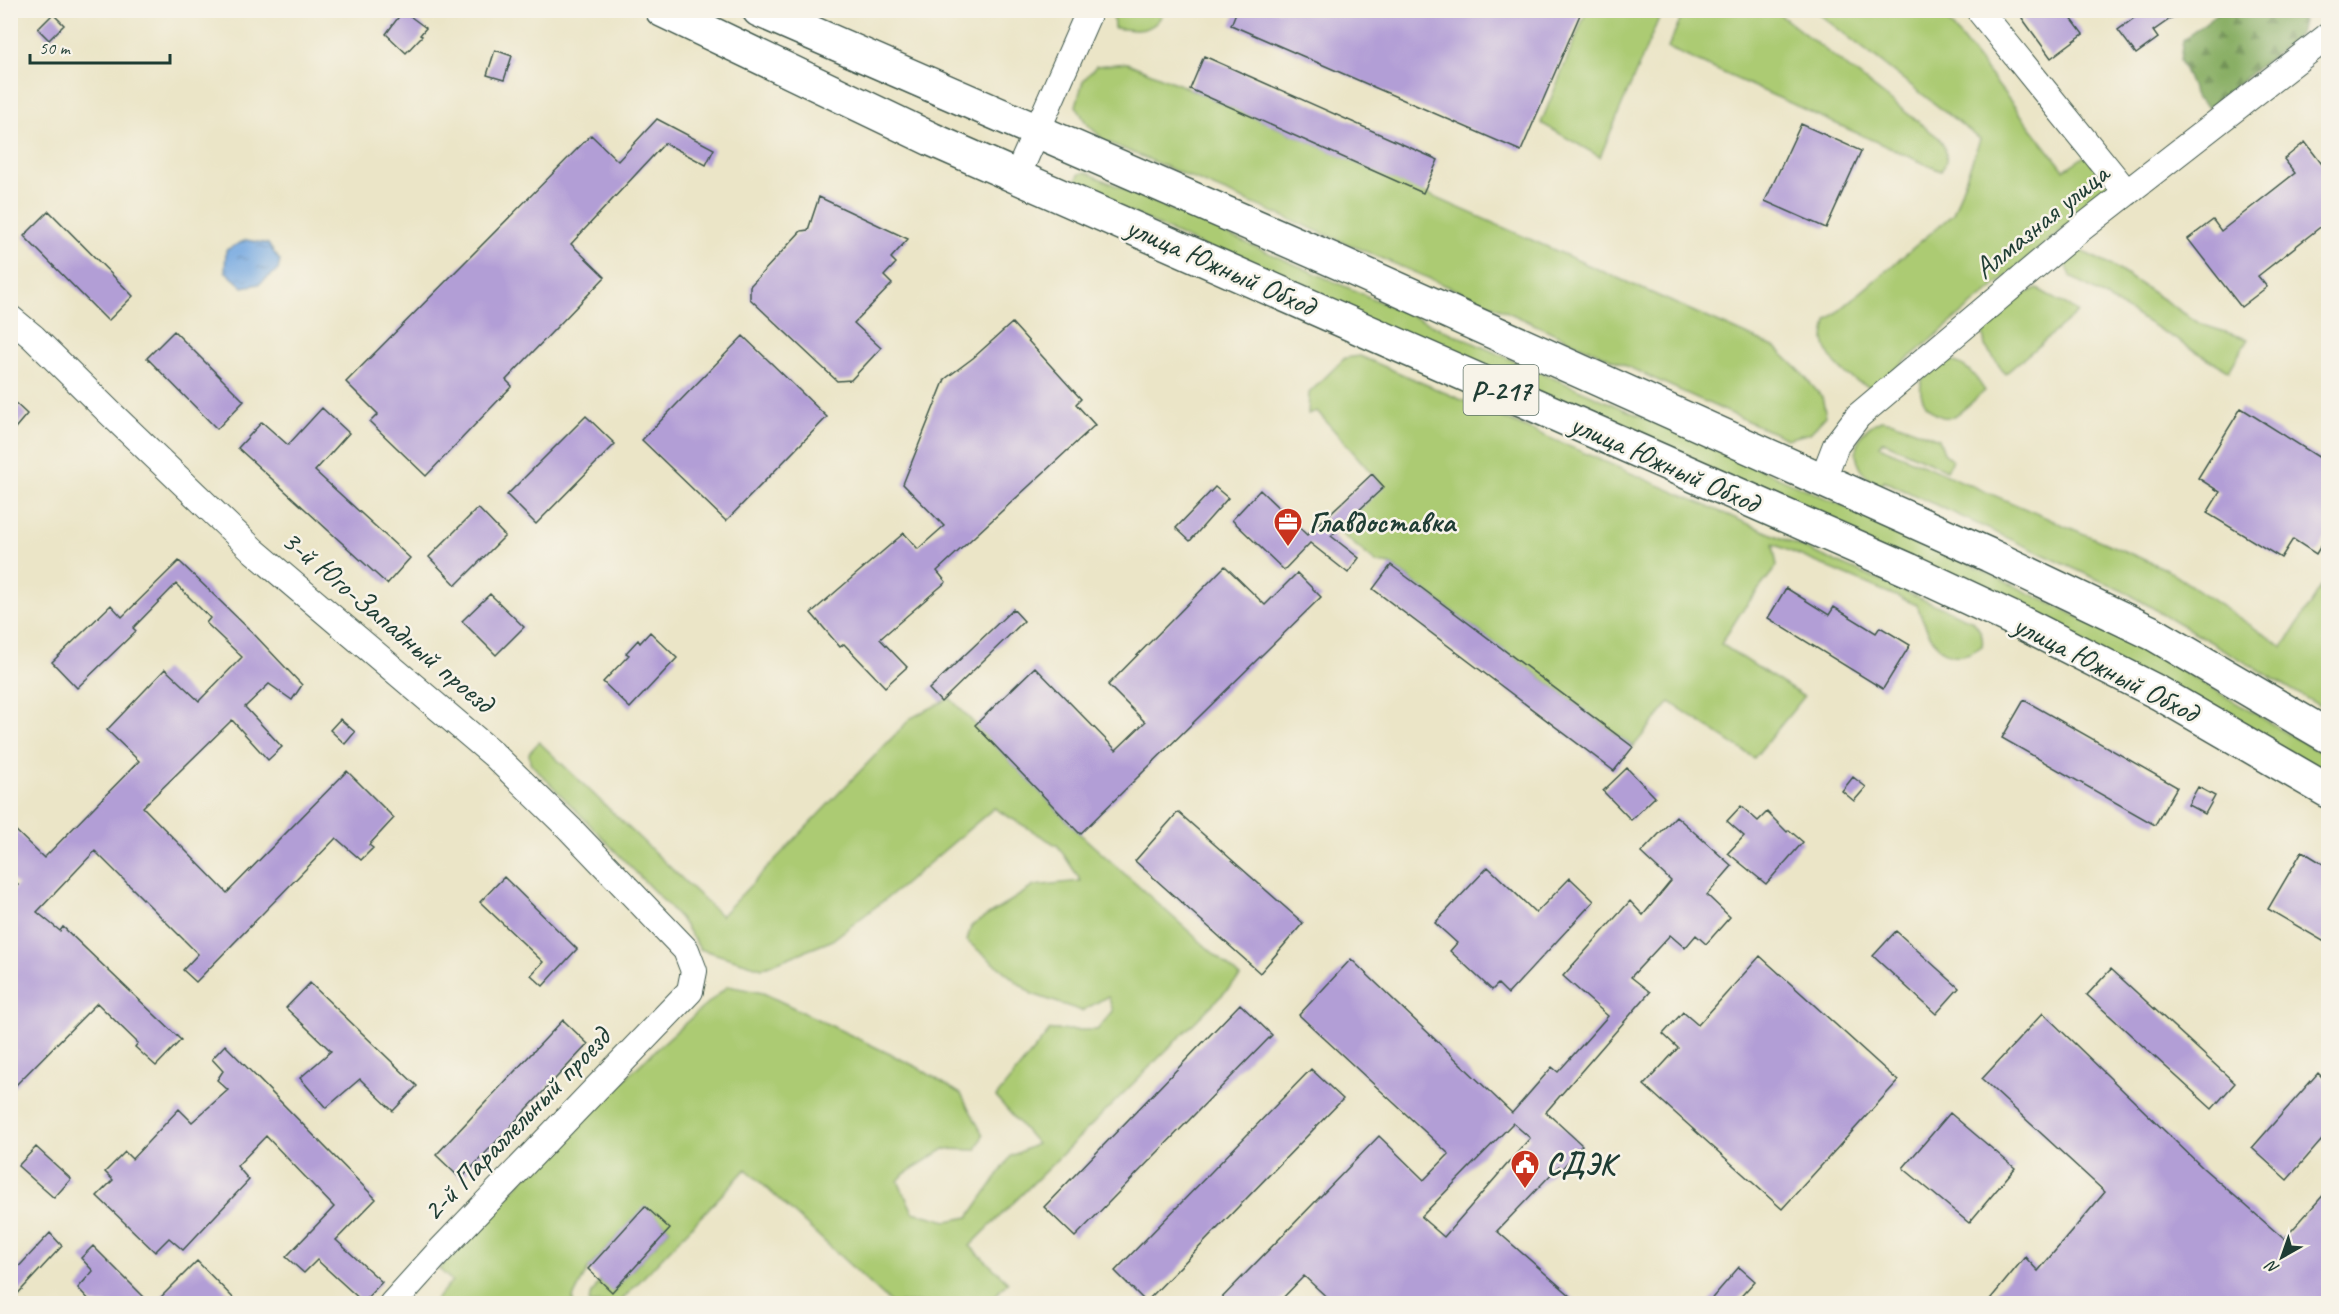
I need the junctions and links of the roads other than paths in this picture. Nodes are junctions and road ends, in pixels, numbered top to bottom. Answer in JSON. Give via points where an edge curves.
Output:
{"nodes":[{"id":1,"x":662,"y":10,"type":"edge"},
{"id":2,"x":759,"y":10,"type":"edge"},
{"id":3,"x":1090,"y":10,"type":"edge"},
{"id":4,"x":1979,"y":10,"type":"edge"},
{"id":5,"x":2328,"y":36,"type":"edge"},
{"id":6,"x":1036,"y":129,"type":"junction"},
{"id":7,"x":1017,"y":176,"type":"junction"},
{"id":8,"x":2127,"y":193,"type":"junction"},
{"id":9,"x":10,"y":318,"type":"edge"},
{"id":10,"x":1822,"y":481,"type":"junction"},
{"id":11,"x":2328,"y":736,"type":"edge"},
{"id":12,"x":2328,"y":791,"type":"edge"},
{"id":13,"x":690,"y":991,"type":"joint"},
{"id":14,"x":392,"y":1304,"type":"edge"}],
"edges":[{"from":1,"to":7,"type":"main road","name":"улица Южный Обход","number":"Р-217"},
{"from":2,"to":6,"type":"main road","name":"улица Южный Обход","number":"Р-217"},
{"from":3,"to":6,"type":"street"},
{"from":4,"to":8,"type":"street"},
{"from":5,"to":8,"type":"street","name":"Алмазная улица"},
{"from":6,"to":7,"type":"street"},
{"from":6,"to":10,"type":"main road","name":"улица Южный Обход","number":"Р-217"},
{"from":7,"to":12,"type":"main road","name":"улица Южный Обход","number":"Р-217","via":[[2022,623],[2159,693]]},
{"from":8,"to":10,"type":"street","name":"Алмазная улица","via":[[1858,416],[1836,445]]},
{"from":9,"to":13,"type":"street","name":"3-й Юго-Западный проезд","via":[[254,550],[493,754],[570,829],[686,950],[694,971]]},
{"from":10,"to":11,"type":"main road","name":"улица Южный Обход","number":"Р-217","via":[[2154,634]]},
{"from":13,"to":14,"type":"street","name":"2-й Параллельный проезд"}]}
